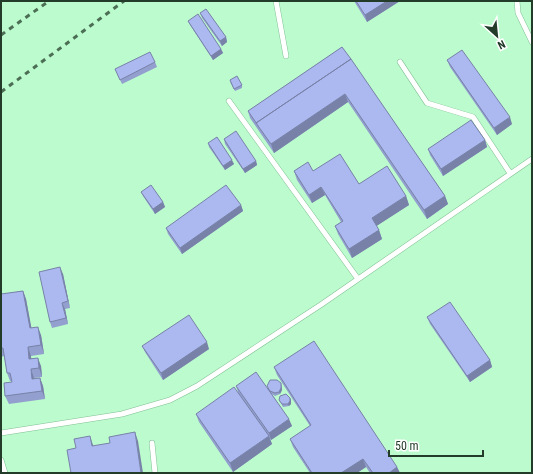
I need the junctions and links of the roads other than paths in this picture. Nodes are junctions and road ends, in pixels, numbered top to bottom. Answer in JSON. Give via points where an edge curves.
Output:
{"nodes":[{"id":1,"x":276,"y":1,"type":"edge"},
{"id":2,"x":517,"y":1,"type":"edge"},
{"id":3,"x":532,"y":42,"type":"edge"},
{"id":4,"x":286,"y":56,"type":"dead end"},
{"id":5,"x":400,"y":62,"type":"dead end"},
{"id":6,"x":229,"y":101,"type":"dead end"},
{"id":7,"x":532,"y":159,"type":"edge"},
{"id":8,"x":510,"y":173,"type":"junction"},
{"id":9,"x":358,"y":279,"type":"junction"},
{"id":10,"x":1,"y":433,"type":"edge"},
{"id":11,"x":152,"y":442,"type":"dead end"},
{"id":12,"x":1,"y":460,"type":"edge"},
{"id":13,"x":5,"y":473,"type":"edge"},
{"id":14,"x":155,"y":473,"type":"edge"}],
"edges":[{"from":1,"to":4,"type":"lane"},
{"from":2,"to":3,"type":"lane","via":[[518,13]]},
{"from":5,"to":8,"type":"lane","via":[[427,103],[473,117]]},
{"from":6,"to":9,"type":"lane"},
{"from":7,"to":8,"type":"lane"},
{"from":8,"to":9,"type":"lane"},
{"from":9,"to":10,"type":"lane","via":[[197,386],[170,400],[122,414]]},
{"from":11,"to":14,"type":"lane"},
{"from":12,"to":13,"type":"lane"}]}
